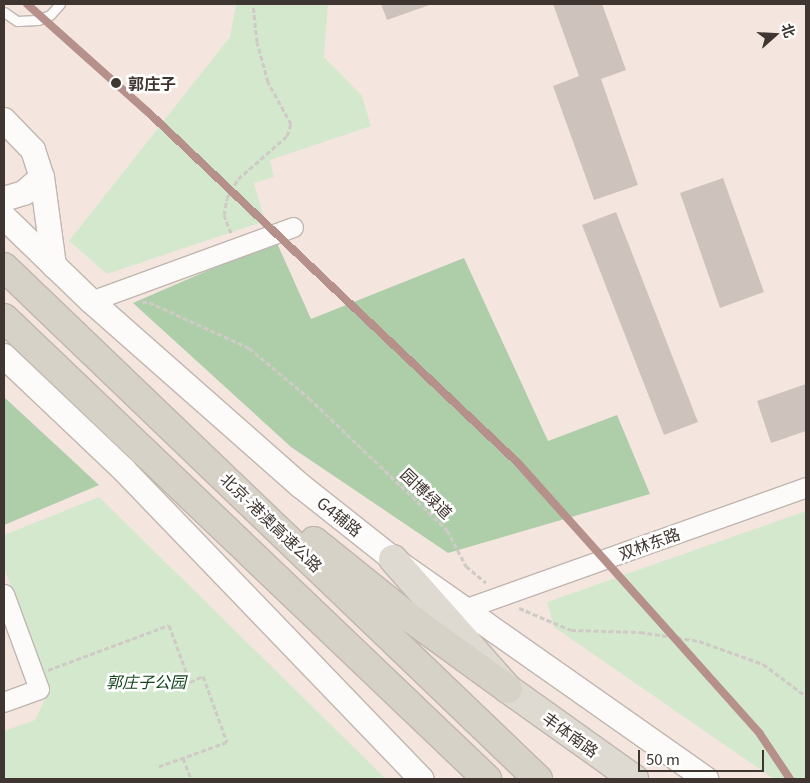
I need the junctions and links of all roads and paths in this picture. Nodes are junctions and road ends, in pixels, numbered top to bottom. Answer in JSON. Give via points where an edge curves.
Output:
{"nodes":[{"id":1,"x":60,"y":4,"type":"edge"},
{"id":2,"x":253,"y":4,"type":"edge"},
{"id":3,"x":4,"y":12,"type":"edge"},
{"id":4,"x":4,"y":120,"type":"edge"},
{"id":5,"x":42,"y":177,"type":"junction"},
{"id":6,"x":4,"y":199,"type":"edge"},
{"id":7,"x":4,"y":217,"type":"edge"},
{"id":8,"x":293,"y":227,"type":"dead end"},
{"id":9,"x":236,"y":248,"type":"junction"},
{"id":10,"x":54,"y":266,"type":"junction"},
{"id":11,"x":4,"y":267,"type":"edge"},
{"id":12,"x":92,"y":301,"type":"junction"},
{"id":13,"x":140,"y":302,"type":"dead end"},
{"id":14,"x":4,"y":318,"type":"edge"},
{"id":15,"x":4,"y":356,"type":"edge"},
{"id":16,"x":152,"y":408,"type":"junction"},
{"id":17,"x":806,"y":487,"type":"edge"},
{"id":18,"x":393,"y":558,"type":"junction"},
{"id":19,"x":4,"y":594,"type":"edge"},
{"id":20,"x":501,"y":596,"type":"junction"},
{"id":21,"x":464,"y":609,"type":"junction"},
{"id":22,"x":34,"y":675,"type":"junction"},
{"id":23,"x":385,"y":682,"type":"junction"},
{"id":24,"x":508,"y":689,"type":"junction"},
{"id":25,"x":806,"y":696,"type":"edge"},
{"id":26,"x":4,"y":702,"type":"edge"},
{"id":27,"x":183,"y":758,"type":"junction"},
{"id":28,"x":157,"y":767,"type":"dead end"},
{"id":29,"x":191,"y":779,"type":"edge"},
{"id":30,"x":420,"y":779,"type":"edge"},
{"id":31,"x":468,"y":779,"type":"edge"},
{"id":32,"x":487,"y":779,"type":"edge"},
{"id":33,"x":538,"y":779,"type":"edge"},
{"id":34,"x":634,"y":779,"type":"edge"},
{"id":35,"x":706,"y":779,"type":"edge"}],
"edges":[{"from":1,"to":3,"type":"lane","via":[[50,15],[38,20],[17,21]]},
{"from":2,"to":9,"type":"path","via":[[257,42],[268,82],[291,124],[287,136],[238,179],[227,198],[224,215]]},
{"from":4,"to":5,"type":"street","via":[[33,150]]},
{"from":5,"to":6,"type":"street","via":[[24,193]]},
{"from":5,"to":10,"type":"street"},
{"from":7,"to":10,"type":"street","name":"G4辅路"},
{"from":8,"to":9,"type":"street"},
{"from":9,"to":12,"type":"street"},
{"from":10,"to":12,"type":"street","name":"G4辅路"},
{"from":11,"to":16,"type":"highway","name":"北京-港澳高速公路"},
{"from":12,"to":18,"type":"street","name":"G4辅路","via":[[301,486]]},
{"from":13,"to":20,"type":"path","name":"园博绿道","via":[[149,302],[250,348],[309,398],[447,530],[466,566]]},
{"from":14,"to":23,"type":"highway"},
{"from":15,"to":30,"type":"street","via":[[124,470]]},
{"from":16,"to":24,"type":"highway","via":[[406,615]]},
{"from":16,"to":33,"type":"highway","name":"北京-港澳高速公路"},
{"from":17,"to":20,"type":"street","name":"双林东路"},
{"from":18,"to":21,"type":"street","name":"G4辅路"},
{"from":18,"to":24,"type":"highway","name":"丰体南路"},
{"from":19,"to":22,"type":"street"},
{"from":20,"to":21,"type":"street","name":"双林东路"},
{"from":20,"to":25,"type":"path","name":"园博绿道","via":[[522,610],[570,630],[640,632],[699,641],[763,664]]},
{"from":21,"to":35,"type":"street","name":"G4辅路"},
{"from":22,"to":26,"type":"street","via":[[39,689]]},
{"from":22,"to":27,"type":"path","via":[[169,625],[190,682],[202,676],[227,742]]},
{"from":23,"to":31,"type":"highway"},
{"from":23,"to":32,"type":"highway"},
{"from":24,"to":34,"type":"highway","name":"丰体南路"},
{"from":27,"to":28,"type":"path"},
{"from":27,"to":29,"type":"path"}]}
